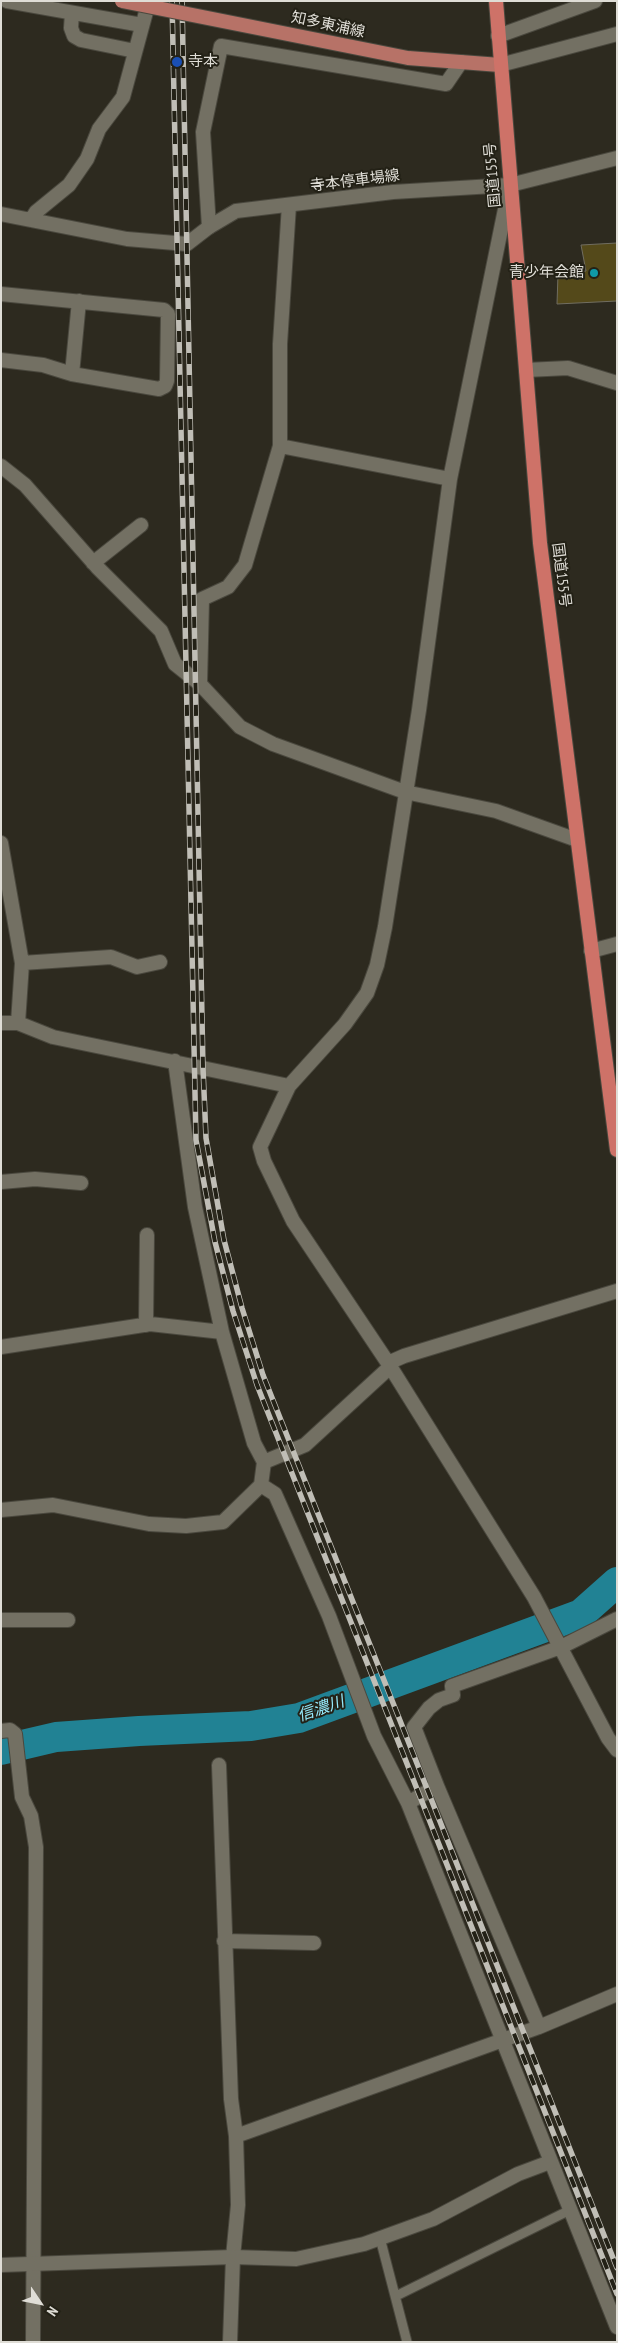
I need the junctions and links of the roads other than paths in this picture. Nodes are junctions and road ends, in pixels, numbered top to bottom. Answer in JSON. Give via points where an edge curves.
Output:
{"nodes":[{"id":1,"x":7,"y":1,"type":"edge"},
{"id":2,"x":122,"y":1,"type":"edge"},
{"id":3,"x":149,"y":1,"type":"edge"},
{"id":4,"x":496,"y":1,"type":"edge"},
{"id":5,"x":595,"y":1,"type":"edge"},
{"id":6,"x":72,"y":13,"type":"junction"},
{"id":7,"x":142,"y":25,"type":"junction"},
{"id":8,"x":617,"y":34,"type":"edge"},
{"id":9,"x":498,"y":36,"type":"junction"},
{"id":10,"x":135,"y":51,"type":"junction"},
{"id":11,"x":461,"y":62,"type":"junction"},
{"id":12,"x":500,"y":65,"type":"junction"},
{"id":13,"x":617,"y":158,"type":"edge"},
{"id":14,"x":510,"y":185,"type":"junction"},
{"id":15,"x":290,"y":205,"type":"junction"},
{"id":16,"x":1,"y":214,"type":"edge"},
{"id":17,"x":31,"y":220,"type":"junction"},
{"id":18,"x":209,"y":227,"type":"junction"},
{"id":19,"x":1,"y":294,"type":"edge"},
{"id":20,"x":79,"y":301,"type":"junction"},
{"id":21,"x":1,"y":360,"type":"edge"},
{"id":22,"x":526,"y":370,"type":"junction"},
{"id":23,"x":72,"y":374,"type":"junction"},
{"id":24,"x":617,"y":382,"type":"edge"},
{"id":25,"x":280,"y":446,"type":"junction"},
{"id":26,"x":1,"y":466,"type":"edge"},
{"id":27,"x":450,"y":479,"type":"junction"},
{"id":28,"x":142,"y":525,"type":"dead end"},
{"id":29,"x":93,"y":563,"type":"junction"},
{"id":30,"x":200,"y":684,"type":"junction"},
{"id":31,"x":405,"y":792,"type":"junction"},
{"id":32,"x":577,"y":840,"type":"junction"},
{"id":33,"x":1,"y":843,"type":"edge"},
{"id":34,"x":617,"y":944,"type":"edge"},
{"id":35,"x":591,"y":951,"type":"junction"},
{"id":36,"x":160,"y":962,"type":"dead end"},
{"id":37,"x":22,"y":963,"type":"junction"},
{"id":38,"x":1,"y":1023,"type":"edge"},
{"id":39,"x":18,"y":1023,"type":"junction"},
{"id":40,"x":175,"y":1061,"type":"junction"},
{"id":41,"x":612,"y":1069,"type":"edge"},
{"id":42,"x":289,"y":1086,"type":"junction"},
{"id":43,"x":617,"y":1150,"type":"edge"},
{"id":44,"x":1,"y":1182,"type":"edge"},
{"id":45,"x":81,"y":1183,"type":"dead end"},
{"id":46,"x":147,"y":1235,"type":"dead end"},
{"id":47,"x":617,"y":1291,"type":"edge"},
{"id":48,"x":146,"y":1325,"type":"junction"},
{"id":49,"x":222,"y":1332,"type":"junction"},
{"id":50,"x":1,"y":1347,"type":"edge"},
{"id":51,"x":389,"y":1365,"type":"junction"},
{"id":52,"x":264,"y":1462,"type":"junction"},
{"id":53,"x":261,"y":1485,"type":"junction"},
{"id":54,"x":1,"y":1510,"type":"edge"},
{"id":55,"x":617,"y":1619,"type":"edge"},
{"id":56,"x":1,"y":1620,"type":"edge"},
{"id":57,"x":68,"y":1620,"type":"dead end"},
{"id":58,"x":558,"y":1643,"type":"junction"},
{"id":59,"x":1,"y":1730,"type":"edge"},
{"id":60,"x":617,"y":1750,"type":"edge"},
{"id":61,"x":219,"y":1765,"type":"dead end"},
{"id":62,"x":437,"y":1786,"type":"junction"},
{"id":63,"x":408,"y":1803,"type":"junction"},
{"id":64,"x":224,"y":1940,"type":"junction"},
{"id":65,"x":314,"y":1943,"type":"dead end"},
{"id":66,"x":617,"y":1994,"type":"edge"},
{"id":67,"x":539,"y":2027,"type":"junction"},
{"id":68,"x":502,"y":2039,"type":"junction"},
{"id":69,"x":236,"y":2136,"type":"junction"},
{"id":70,"x":550,"y":2162,"type":"junction"},
{"id":71,"x":570,"y":2210,"type":"junction"},
{"id":72,"x":380,"y":2238,"type":"junction"},
{"id":73,"x":233,"y":2257,"type":"junction"},
{"id":74,"x":33,"y":2264,"type":"junction"},
{"id":75,"x":1,"y":2265,"type":"edge"},
{"id":76,"x":396,"y":2296,"type":"junction"},
{"id":77,"x":617,"y":2327,"type":"edge"},
{"id":78,"x":33,"y":2342,"type":"edge"},
{"id":79,"x":230,"y":2342,"type":"edge"},
{"id":80,"x":407,"y":2342,"type":"edge"}],
"edges":[{"from":1,"to":6,"type":"street"},
{"from":2,"to":11,"type":"main road","name":"知多東浦線","bridge":true,"via":[[408,58]]},
{"from":3,"to":7,"type":"street"},
{"from":4,"to":9,"type":"highway","name":"国道155号"},
{"from":5,"to":9,"type":"street"},
{"from":6,"to":7,"type":"street"},
{"from":6,"to":10,"type":"street","via":[[74,36]]},
{"from":7,"to":10,"type":"street"},
{"from":8,"to":12,"type":"street"},
{"from":9,"to":12,"type":"highway","name":"国道155号"},
{"from":10,"to":17,"type":"street","via":[[122,97],[99,129],[87,159],[70,185],[36,212]]},
{"from":11,"to":12,"type":"main road","name":"知多東浦線"},
{"from":11,"to":18,"type":"street","via":[[446,84],[221,46],[203,132]]},
{"from":12,"to":14,"type":"highway","name":"国道155号"},
{"from":13,"to":14,"type":"street","name":"寺本停車場線"},
{"from":14,"to":15,"type":"street","name":"寺本停車場線","via":[[393,192]]},
{"from":14,"to":22,"type":"highway","name":"国道155号"},
{"from":14,"to":27,"type":"street"},
{"from":15,"to":18,"type":"street","name":"寺本停車場線","via":[[236,211]]},
{"from":15,"to":25,"type":"street","via":[[280,344]]},
{"from":16,"to":17,"type":"street","name":"寺本停車場線"},
{"from":17,"to":18,"type":"street","name":"寺本停車場線","via":[[128,239],[178,244],[187,244]]},
{"from":19,"to":20,"type":"street"},
{"from":20,"to":23,"type":"street"},
{"from":20,"to":23,"type":"street","via":[[159,309],[168,314],[167,381],[158,390]]},
{"from":21,"to":23,"type":"street"},
{"from":22,"to":24,"type":"street","via":[[568,368]]},
{"from":22,"to":32,"type":"highway","name":"国道155号","via":[[540,543]]},
{"from":25,"to":27,"type":"street"},
{"from":25,"to":30,"type":"street","via":[[245,564],[228,587],[202,599]]},
{"from":26,"to":29,"type":"street","via":[[25,485]]},
{"from":27,"to":31,"type":"street"},
{"from":28,"to":29,"type":"street"},
{"from":29,"to":30,"type":"street","via":[[161,631],[175,664]]},
{"from":30,"to":31,"type":"street","via":[[240,727],[273,744]]},
{"from":31,"to":32,"type":"street","via":[[496,810]]},
{"from":31,"to":42,"type":"street","via":[[385,927],[367,993],[346,1024]]},
{"from":32,"to":35,"type":"highway","name":"国道155号"},
{"from":33,"to":37,"type":"street"},
{"from":34,"to":35,"type":"street"},
{"from":35,"to":41,"type":"highway","name":"国道155号"},
{"from":36,"to":37,"type":"street","via":[[137,967],[111,957]]},
{"from":37,"to":39,"type":"street"},
{"from":38,"to":39,"type":"street"},
{"from":39,"to":40,"type":"street","via":[[53,1037]]},
{"from":40,"to":42,"type":"street"},
{"from":40,"to":49,"type":"street","via":[[195,1208]]},
{"from":41,"to":43,"type":"highway","name":"国道155号"},
{"from":42,"to":51,"type":"street","via":[[260,1147],[264,1162],[293,1221]]},
{"from":44,"to":45,"type":"street","via":[[35,1179]]},
{"from":46,"to":48,"type":"street"},
{"from":47,"to":51,"type":"street","via":[[404,1356]]},
{"from":48,"to":49,"type":"street"},
{"from":48,"to":50,"type":"street"},
{"from":49,"to":52,"type":"street","via":[[254,1443]]},
{"from":51,"to":52,"type":"street","via":[[305,1445]]},
{"from":51,"to":58,"type":"street","via":[[534,1597]]},
{"from":52,"to":53,"type":"street"},
{"from":53,"to":54,"type":"street","via":[[223,1522],[186,1526],[149,1524],[53,1505]]},
{"from":53,"to":63,"type":"street","via":[[275,1494],[329,1616],[374,1736]]},
{"from":55,"to":58,"type":"street"},
{"from":56,"to":57,"type":"street"},
{"from":58,"to":60,"type":"street"},
{"from":58,"to":62,"type":"street","via":[[452,1686],[453,1695],[429,1708],[414,1726]]},
{"from":59,"to":74,"type":"street","via":[[15,1734],[22,1797],[32,1816],[36,1847]]},
{"from":61,"to":64,"type":"street"},
{"from":62,"to":63,"type":"street"},
{"from":62,"to":67,"type":"street"},
{"from":63,"to":68,"type":"street"},
{"from":64,"to":65,"type":"street"},
{"from":64,"to":69,"type":"street"},
{"from":66,"to":67,"type":"street"},
{"from":67,"to":68,"type":"street"},
{"from":68,"to":69,"type":"street"},
{"from":68,"to":70,"type":"street"},
{"from":69,"to":73,"type":"street","via":[[238,2205]]},
{"from":70,"to":71,"type":"street"},
{"from":70,"to":72,"type":"street","via":[[518,2174],[433,2219]]},
{"from":71,"to":76,"type":"lane"},
{"from":71,"to":77,"type":"street"},
{"from":72,"to":73,"type":"street","via":[[296,2259]]},
{"from":72,"to":76,"type":"lane"},
{"from":73,"to":74,"type":"street"},
{"from":73,"to":79,"type":"street"},
{"from":74,"to":75,"type":"street"},
{"from":74,"to":78,"type":"street"},
{"from":76,"to":80,"type":"lane"}]}
